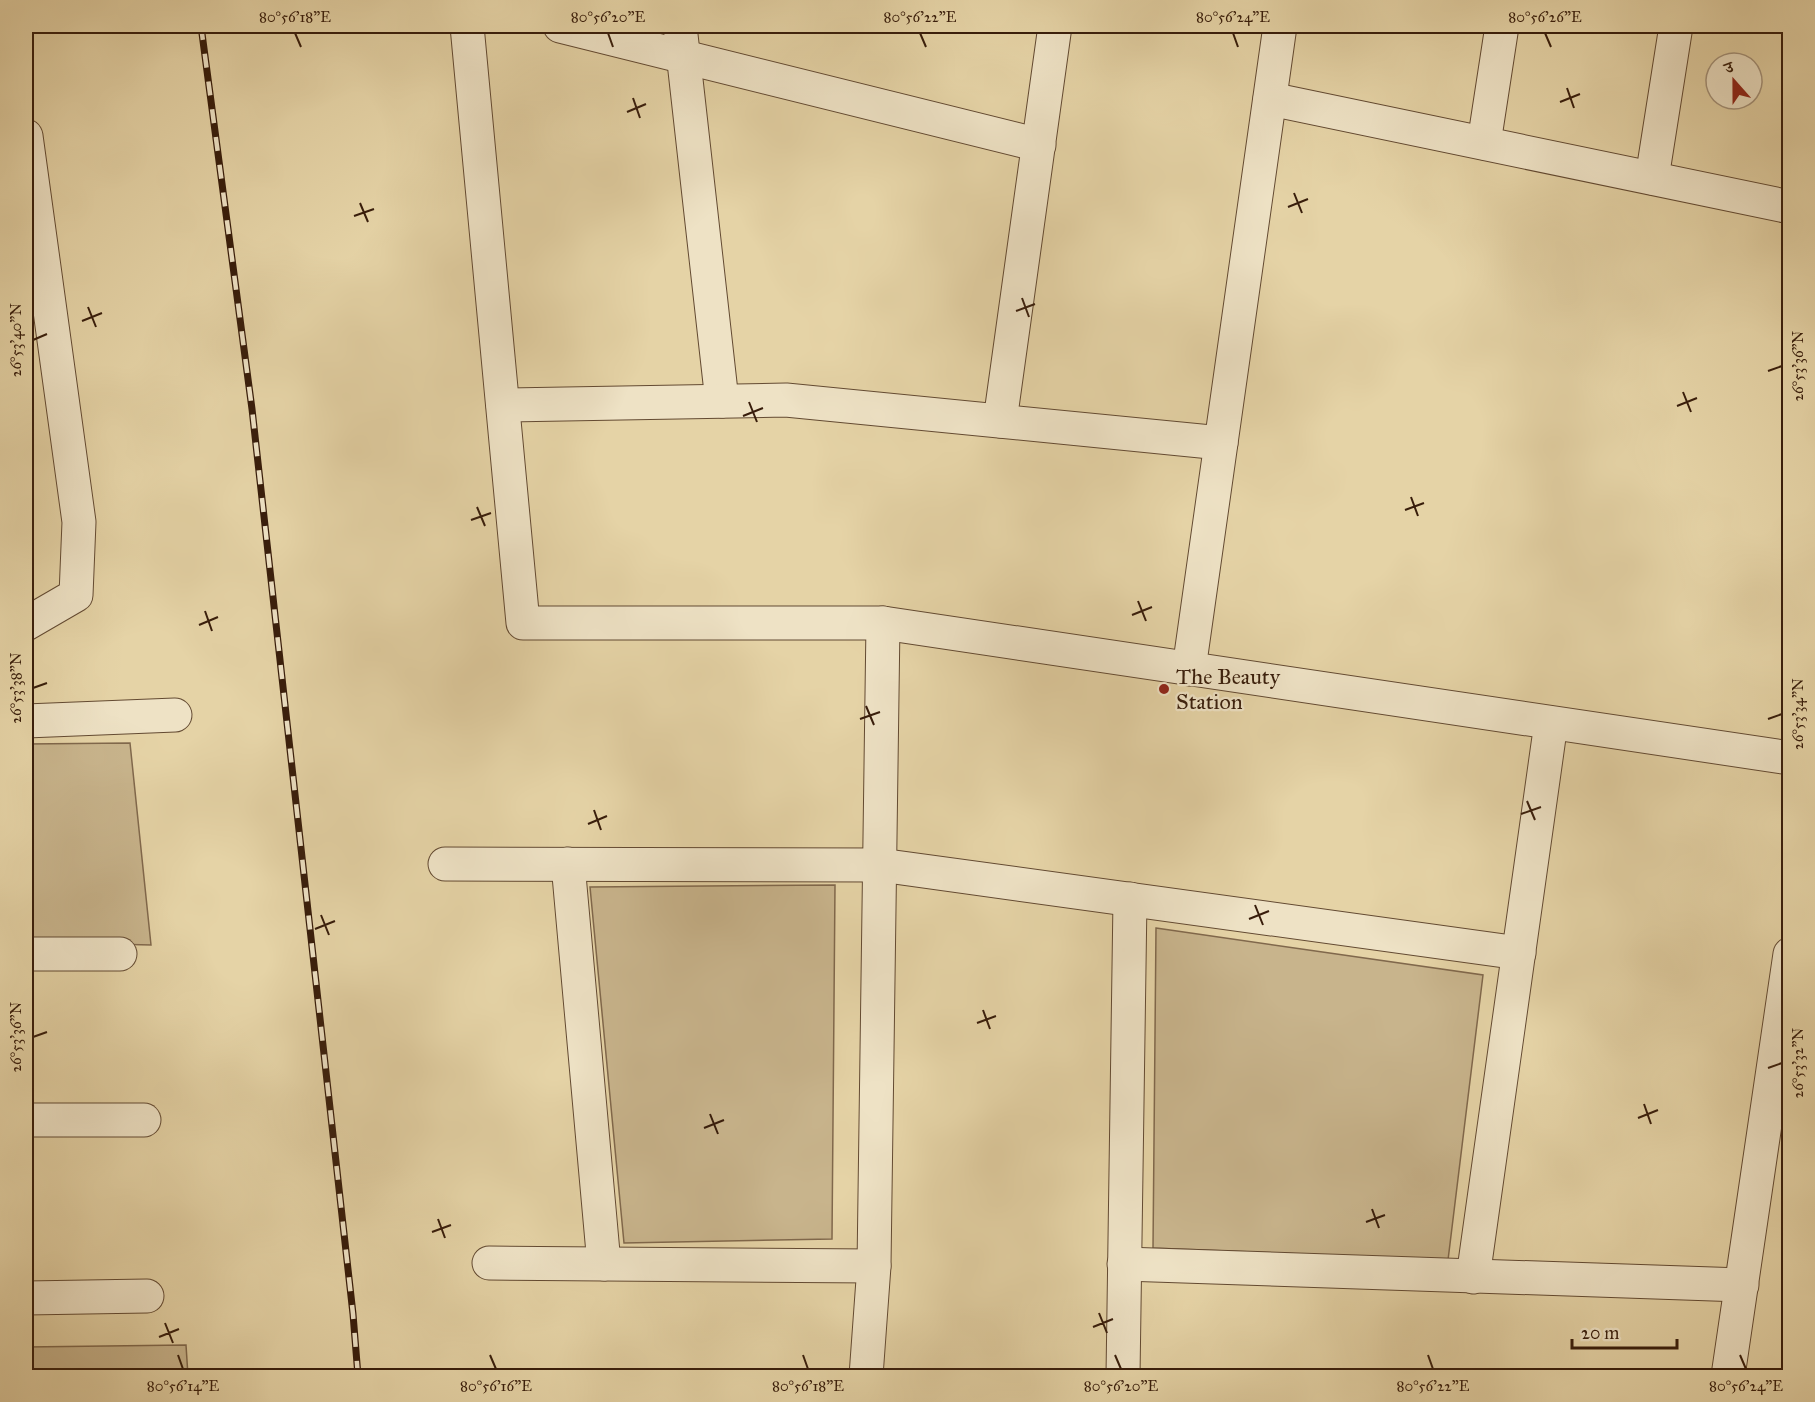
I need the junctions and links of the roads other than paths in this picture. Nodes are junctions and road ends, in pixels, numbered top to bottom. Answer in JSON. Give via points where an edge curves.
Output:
{"nodes":[{"id":1,"x":467,"y":26,"type":"edge"},
{"id":2,"x":560,"y":26,"type":"edge"},
{"id":3,"x":1055,"y":26,"type":"edge"},
{"id":4,"x":1280,"y":26,"type":"edge"},
{"id":5,"x":1502,"y":26,"type":"edge"},
{"id":6,"x":1676,"y":26,"type":"edge"},
{"id":7,"x":682,"y":41,"type":"edge"},
{"id":8,"x":1270,"y":99,"type":"junction"},
{"id":9,"x":26,"y":136,"type":"edge"},
{"id":10,"x":1484,"y":143,"type":"junction"},
{"id":11,"x":1039,"y":145,"type":"junction"},
{"id":12,"x":1652,"y":178,"type":"junction"},
{"id":13,"x":1790,"y":207,"type":"edge"},
{"id":14,"x":722,"y":401,"type":"junction"},
{"id":15,"x":502,"y":405,"type":"junction"},
{"id":16,"x":1000,"y":421,"type":"junction"},
{"id":17,"x":1221,"y":443,"type":"junction"},
{"id":18,"x":883,"y":623,"type":"junction"},
{"id":19,"x":26,"y":624,"type":"edge"},
{"id":20,"x":1189,"y":669,"type":"junction"},
{"id":21,"x":175,"y":715,"type":"dead end"},
{"id":22,"x":26,"y":721,"type":"edge"},
{"id":23,"x":1551,"y":723,"type":"junction"},
{"id":24,"x":1790,"y":758,"type":"edge"},
{"id":25,"x":445,"y":864,"type":"dead end"},
{"id":26,"x":568,"y":864,"type":"junction"},
{"id":27,"x":880,"y":865,"type":"junction"},
{"id":28,"x":1130,"y":899,"type":"junction"},
{"id":29,"x":1519,"y":953,"type":"junction"},
{"id":30,"x":26,"y":954,"type":"edge"},
{"id":31,"x":120,"y":954,"type":"dead end"},
{"id":32,"x":1790,"y":954,"type":"edge"},
{"id":33,"x":26,"y":1120,"type":"edge"},
{"id":34,"x":144,"y":1120,"type":"dead end"},
{"id":35,"x":489,"y":1263,"type":"dead end"},
{"id":36,"x":604,"y":1264,"type":"junction"},
{"id":37,"x":1124,"y":1264,"type":"junction"},
{"id":38,"x":874,"y":1266,"type":"junction"},
{"id":39,"x":1473,"y":1277,"type":"junction"},
{"id":40,"x":1742,"y":1285,"type":"junction"},
{"id":41,"x":147,"y":1296,"type":"dead end"},
{"id":42,"x":26,"y":1298,"type":"edge"},
{"id":43,"x":866,"y":1377,"type":"edge"},
{"id":44,"x":1123,"y":1377,"type":"edge"},
{"id":45,"x":1728,"y":1377,"type":"edge"}],
"edges":[{"from":1,"to":15,"type":"street"},
{"from":2,"to":7,"type":"street"},
{"from":3,"to":11,"type":"street"},
{"from":4,"to":8,"type":"street"},
{"from":5,"to":10,"type":"street"},
{"from":6,"to":12,"type":"street"},
{"from":7,"to":11,"type":"street"},
{"from":7,"to":14,"type":"street"},
{"from":8,"to":10,"type":"street"},
{"from":8,"to":17,"type":"street"},
{"from":9,"to":19,"type":"street","via":[[79,522],[76,594]]},
{"from":10,"to":12,"type":"street"},
{"from":11,"to":16,"type":"street"},
{"from":12,"to":13,"type":"street"},
{"from":14,"to":15,"type":"street"},
{"from":14,"to":16,"type":"street","via":[[786,400]]},
{"from":15,"to":18,"type":"street","via":[[523,623]]},
{"from":16,"to":17,"type":"street"},
{"from":17,"to":20,"type":"street"},
{"from":18,"to":20,"type":"street"},
{"from":18,"to":27,"type":"street"},
{"from":20,"to":23,"type":"street"},
{"from":21,"to":22,"type":"street"},
{"from":23,"to":24,"type":"street"},
{"from":23,"to":29,"type":"street"},
{"from":25,"to":26,"type":"street"},
{"from":26,"to":27,"type":"street"},
{"from":26,"to":36,"type":"street"},
{"from":27,"to":28,"type":"street"},
{"from":27,"to":38,"type":"street"},
{"from":28,"to":29,"type":"street"},
{"from":28,"to":37,"type":"street"},
{"from":29,"to":39,"type":"street"},
{"from":30,"to":31,"type":"street"},
{"from":32,"to":40,"type":"street"},
{"from":33,"to":34,"type":"street"},
{"from":35,"to":36,"type":"street"},
{"from":36,"to":38,"type":"street"},
{"from":37,"to":39,"type":"street"},
{"from":37,"to":44,"type":"street"},
{"from":38,"to":43,"type":"street"},
{"from":39,"to":40,"type":"street"},
{"from":40,"to":45,"type":"street"},
{"from":41,"to":42,"type":"street"}]}
